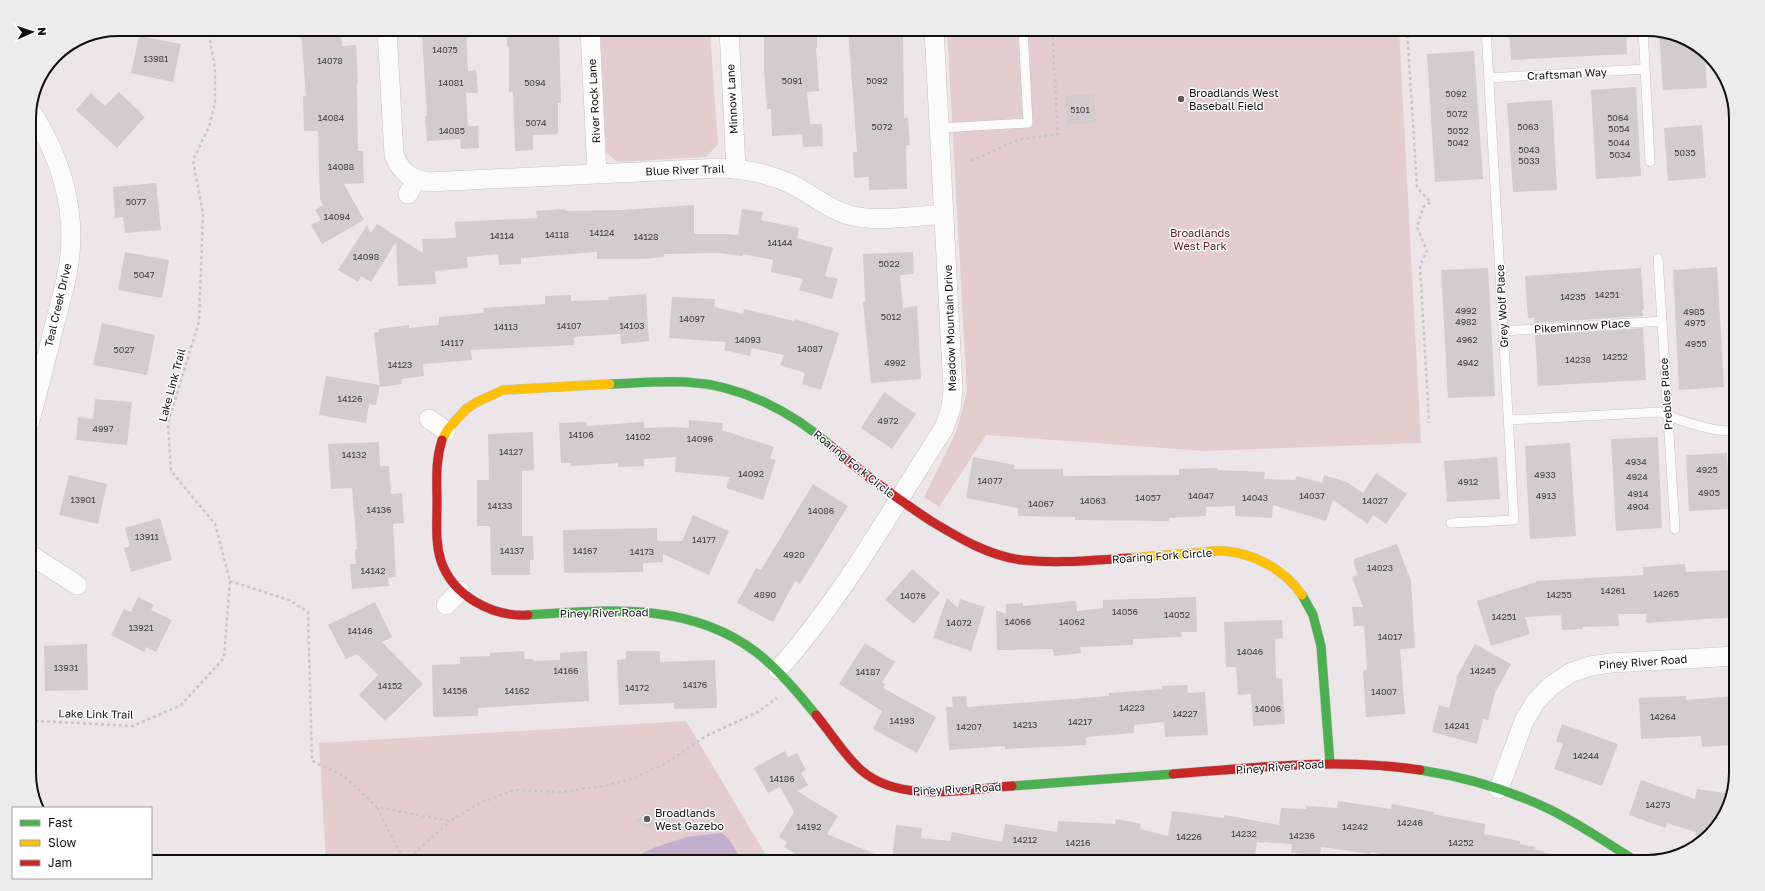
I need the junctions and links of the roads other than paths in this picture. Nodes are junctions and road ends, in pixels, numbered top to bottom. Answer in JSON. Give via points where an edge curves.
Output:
{"nodes":[{"id":1,"x":387,"y":36,"type":"edge"},
{"id":2,"x":590,"y":36,"type":"edge"},
{"id":3,"x":729,"y":36,"type":"edge"},
{"id":4,"x":934,"y":36,"type":"edge"},
{"id":5,"x":1023,"y":36,"type":"edge"},
{"id":6,"x":1486,"y":36,"type":"edge"},
{"id":7,"x":1643,"y":36,"type":"edge"},
{"id":8,"x":1645,"y":69,"type":"junction"},
{"id":9,"x":1489,"y":78,"type":"junction"},
{"id":10,"x":36,"y":119,"type":"edge"},
{"id":11,"x":940,"y":128,"type":"junction"},
{"id":12,"x":1650,"y":162,"type":"dead end"},
{"id":13,"x":736,"y":169,"type":"junction"},
{"id":14,"x":598,"y":174,"type":"junction"},
{"id":15,"x":944,"y":214,"type":"junction"},
{"id":16,"x":1658,"y":258,"type":"dead end"},
{"id":17,"x":1662,"y":321,"type":"junction"},
{"id":18,"x":1503,"y":330,"type":"junction"},
{"id":19,"x":37,"y":362,"type":"edge"},
{"id":20,"x":1668,"y":416,"type":"junction"},
{"id":21,"x":429,"y":419,"type":"dead end"},
{"id":22,"x":1509,"y":420,"type":"junction"},
{"id":23,"x":446,"y":431,"type":"junction"},
{"id":24,"x":1729,"y":432,"type":"edge"},
{"id":25,"x":898,"y":500,"type":"junction"},
{"id":26,"x":1451,"y":523,"type":"dead end"},
{"id":27,"x":1675,"y":529,"type":"dead end"},
{"id":28,"x":36,"y":559,"type":"edge"},
{"id":29,"x":77,"y":585,"type":"dead end"},
{"id":30,"x":460,"y":591,"type":"junction"},
{"id":31,"x":446,"y":605,"type":"dead end"},
{"id":32,"x":1729,"y":656,"type":"edge"},
{"id":33,"x":784,"y":677,"type":"junction"},
{"id":34,"x":1330,"y":763,"type":"junction"},
{"id":35,"x":1499,"y":789,"type":"junction"},
{"id":36,"x":1626,"y":855,"type":"edge"}],
"edges":[{"from":1,"to":14,"type":"street","name":"Blue River Trail","via":[[394,155],[412,187],[428,182]]},
{"from":2,"to":14,"type":"street","name":"River Rock Lane"},
{"from":3,"to":13,"type":"street","name":"Minnow Lane"},
{"from":4,"to":11,"type":"street","name":"Meadow Mountain Drive"},
{"from":5,"to":11,"type":"lane","via":[[1028,123]]},
{"from":6,"to":9,"type":"lane","name":"Grey Wolf Place"},
{"from":7,"to":8,"type":"lane"},
{"from":8,"to":9,"type":"lane","name":"Craftsman Way"},
{"from":8,"to":12,"type":"lane"},
{"from":9,"to":18,"type":"lane","name":"Grey Wolf Place"},
{"from":10,"to":19,"type":"street","name":"Teal Creek Drive","via":[[54,153],[64,181],[71,236],[68,273]]},
{"from":11,"to":15,"type":"street","name":"Meadow Mountain Drive"},
{"from":13,"to":14,"type":"street","name":"Blue River Trail"},
{"from":13,"to":15,"type":"street","name":"Blue River Trail","via":[[764,174],[791,184],[836,210],[854,216],[873,218]]},
{"from":15,"to":25,"type":"street","name":"Meadow Mountain Drive","via":[[953,389],[951,408],[944,428]]},
{"from":16,"to":17,"type":"lane","name":"Prebles Place"},
{"from":17,"to":18,"type":"lane","name":"Pikeminnow Place"},
{"from":17,"to":20,"type":"lane","name":"Prebles Place"},
{"from":18,"to":22,"type":"lane","name":"Grey Wolf Place"},
{"from":20,"to":22,"type":"lane","via":[[1661,412]]},
{"from":20,"to":24,"type":"lane"},
{"from":20,"to":27,"type":"lane","name":"Prebles Place"},
{"from":21,"to":23,"type":"street"},
{"from":22,"to":26,"type":"lane","name":"Grey Wolf Place","via":[[1514,520]]},
{"from":23,"to":25,"type":"street","name":"Roaring Fork Circle","via":[[468,406],[503,390],[652,382],[693,383],[720,387],[753,397],[784,412],[816,433]]},
{"from":23,"to":30,"type":"street","name":"Roaring Fork Circle","via":[[436,468],[438,545],[441,562]]},
{"from":25,"to":33,"type":"street","name":"Meadow Mountain Drive","via":[[828,608],[804,640]]},
{"from":25,"to":34,"type":"street","name":"Roaring Fork Circle","via":[[960,539],[990,552],[1021,560],[1071,562],[1224,551],[1247,555],[1294,575],[1319,630]]},
{"from":28,"to":29,"type":"street"},
{"from":30,"to":31,"type":"street"},
{"from":30,"to":33,"type":"street","name":"Piney River Road","via":[[476,604],[494,612],[514,616],[634,610],[685,618],[724,632],[752,649]]},
{"from":32,"to":35,"type":"street","name":"Piney River Road","via":[[1612,663],[1590,666],[1570,673],[1551,686],[1536,701],[1528,714]]},
{"from":33,"to":34,"type":"street","name":"Piney River Road","via":[[856,765],[889,786],[910,791],[929,792]]},
{"from":34,"to":35,"type":"street","name":"Piney River Road","via":[[1420,769],[1468,779]]},
{"from":35,"to":36,"type":"street","name":"Piney River Road","via":[[1538,804],[1582,827]]}]}
